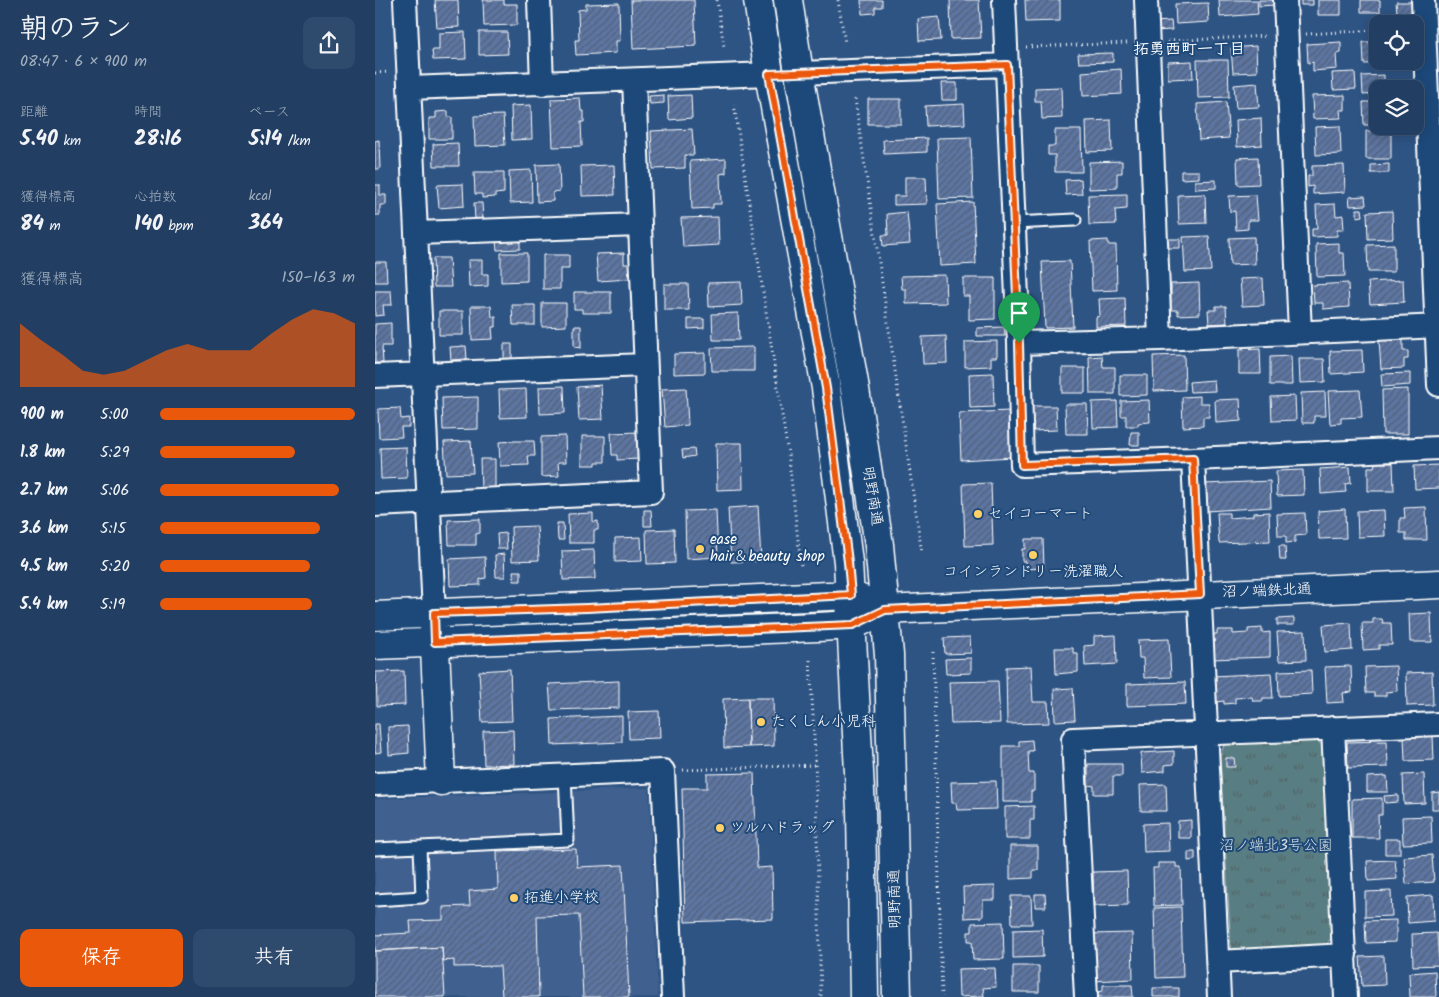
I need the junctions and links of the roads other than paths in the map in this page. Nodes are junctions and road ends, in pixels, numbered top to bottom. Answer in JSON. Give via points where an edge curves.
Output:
{"nodes":[{"id":1,"x":405,"y":0,"type":"edge"},
{"id":2,"x":539,"y":0,"type":"edge"},
{"id":3,"x":758,"y":0,"type":"edge"},
{"id":4,"x":788,"y":0,"type":"edge"},
{"id":5,"x":1004,"y":0,"type":"edge"},
{"id":6,"x":1146,"y":0,"type":"edge"},
{"id":7,"x":1285,"y":0,"type":"edge"},
{"id":8,"x":1423,"y":0,"type":"edge"},
{"id":9,"x":1006,"y":56,"type":"junction"},
{"id":10,"x":799,"y":73,"type":"junction"},
{"id":11,"x":769,"y":74,"type":"junction"},
{"id":12,"x":634,"y":80,"type":"junction"},
{"id":13,"x":542,"y":84,"type":"junction"},
{"id":14,"x":410,"y":88,"type":"junction"},
{"id":15,"x":1075,"y":220,"type":"dead end"},
{"id":16,"x":1014,"y":223,"type":"junction"},
{"id":17,"x":639,"y":225,"type":"junction"},
{"id":18,"x":416,"y":233,"type":"junction"},
{"id":19,"x":1438,"y":326,"type":"edge"},
{"id":20,"x":1300,"y":332,"type":"junction"},
{"id":21,"x":1160,"y":339,"type":"junction"},
{"id":22,"x":1019,"y":343,"type":"junction"},
{"id":23,"x":645,"y":365,"type":"junction"},
{"id":24,"x":423,"y":374,"type":"junction"},
{"id":25,"x":375,"y":376,"type":"edge"},
{"id":26,"x":1439,"y":385,"type":"edge"},
{"id":27,"x":1439,"y":448,"type":"edge"},
{"id":28,"x":1193,"y":459,"type":"junction"},
{"id":29,"x":429,"y":502,"type":"junction"},
{"id":30,"x":375,"y":505,"type":"edge"},
{"id":31,"x":1439,"y":584,"type":"edge"},
{"id":32,"x":1200,"y":594,"type":"junction"},
{"id":33,"x":851,"y":595,"type":"junction"},
{"id":34,"x":885,"y":610,"type":"junction"},
{"id":35,"x":434,"y":613,"type":"junction"},
{"id":36,"x":375,"y":616,"type":"edge"},
{"id":37,"x":853,"y":625,"type":"junction"},
{"id":38,"x":435,"y":642,"type":"junction"},
{"id":39,"x":375,"y":645,"type":"edge"},
{"id":40,"x":1439,"y":724,"type":"edge"},
{"id":41,"x":1333,"y":728,"type":"junction"},
{"id":42,"x":1207,"y":734,"type":"junction"},
{"id":43,"x":565,"y":776,"type":"junction"},
{"id":44,"x":441,"y":781,"type":"junction"},
{"id":45,"x":375,"y":784,"type":"edge"},
{"id":46,"x":420,"y":847,"type":"junction"},
{"id":47,"x":375,"y":849,"type":"edge"},
{"id":48,"x":375,"y":900,"type":"edge"},
{"id":49,"x":1345,"y":955,"type":"junction"},
{"id":50,"x":1218,"y":962,"type":"junction"},
{"id":51,"x":673,"y":997,"type":"edge"},
{"id":52,"x":864,"y":997,"type":"edge"},
{"id":53,"x":897,"y":997,"type":"edge"},
{"id":54,"x":1086,"y":997,"type":"edge"},
{"id":55,"x":1219,"y":997,"type":"edge"},
{"id":56,"x":1347,"y":997,"type":"edge"}],
"edges":[{"from":1,"to":14,"type":"street"},
{"from":2,"to":13,"type":"street"},
{"from":3,"to":11,"type":"street","name":"明野南通"},
{"from":4,"to":10,"type":"street","name":"明野南通"},
{"from":5,"to":9,"type":"street"},
{"from":6,"to":21,"type":"street"},
{"from":7,"to":20,"type":"street"},
{"from":8,"to":19,"type":"street"},
{"from":9,"to":10,"type":"street"},
{"from":9,"to":16,"type":"street"},
{"from":10,"to":11,"type":"street"},
{"from":10,"to":34,"type":"street","name":"明野南通","via":[[854,382],[879,545]]},
{"from":11,"to":12,"type":"street"},
{"from":11,"to":33,"type":"street","name":"明野南通","via":[[826,388]]},
{"from":12,"to":13,"type":"street"},
{"from":12,"to":17,"type":"street"},
{"from":13,"to":14,"type":"street"},
{"from":14,"to":18,"type":"street"},
{"from":15,"to":16,"type":"lane"},
{"from":16,"to":22,"type":"street"},
{"from":17,"to":18,"type":"street"},
{"from":17,"to":23,"type":"street"},
{"from":18,"to":24,"type":"street"},
{"from":19,"to":20,"type":"street"},
{"from":19,"to":26,"type":"street"},
{"from":20,"to":21,"type":"street"},
{"from":21,"to":22,"type":"street"},
{"from":22,"to":28,"type":"street","via":[[1022,465]]},
{"from":23,"to":24,"type":"street"},
{"from":23,"to":29,"type":"street","via":[[651,492]]},
{"from":24,"to":25,"type":"street"},
{"from":24,"to":29,"type":"street"},
{"from":27,"to":28,"type":"street"},
{"from":28,"to":32,"type":"street"},
{"from":29,"to":30,"type":"street"},
{"from":29,"to":35,"type":"street"},
{"from":31,"to":32,"type":"street","name":"沼ノ端鉄北通"},
{"from":32,"to":34,"type":"street","name":"沼ノ端鉄北通"},
{"from":32,"to":42,"type":"street"},
{"from":33,"to":34,"type":"street"},
{"from":33,"to":35,"type":"street"},
{"from":33,"to":37,"type":"street","name":"明野南通"},
{"from":34,"to":37,"type":"street"},
{"from":34,"to":53,"type":"street","name":"明野南通","via":[[889,655]]},
{"from":35,"to":36,"type":"street"},
{"from":35,"to":38,"type":"street"},
{"from":37,"to":38,"type":"street"},
{"from":37,"to":52,"type":"street","name":"明野南通","via":[[861,810]]},
{"from":38,"to":39,"type":"street"},
{"from":38,"to":44,"type":"street"},
{"from":40,"to":41,"type":"street"},
{"from":41,"to":42,"type":"street"},
{"from":41,"to":49,"type":"street"},
{"from":42,"to":50,"type":"street"},
{"from":42,"to":54,"type":"street","via":[[1073,739]]},
{"from":43,"to":44,"type":"street"},
{"from":43,"to":46,"type":"lane","via":[[568,840]]},
{"from":43,"to":51,"type":"street","via":[[663,771]]},
{"from":44,"to":45,"type":"street"},
{"from":46,"to":47,"type":"lane"},
{"from":46,"to":48,"type":"lane","via":[[422,897]]},
{"from":49,"to":50,"type":"street"},
{"from":49,"to":56,"type":"street"},
{"from":50,"to":55,"type":"street"}]}
